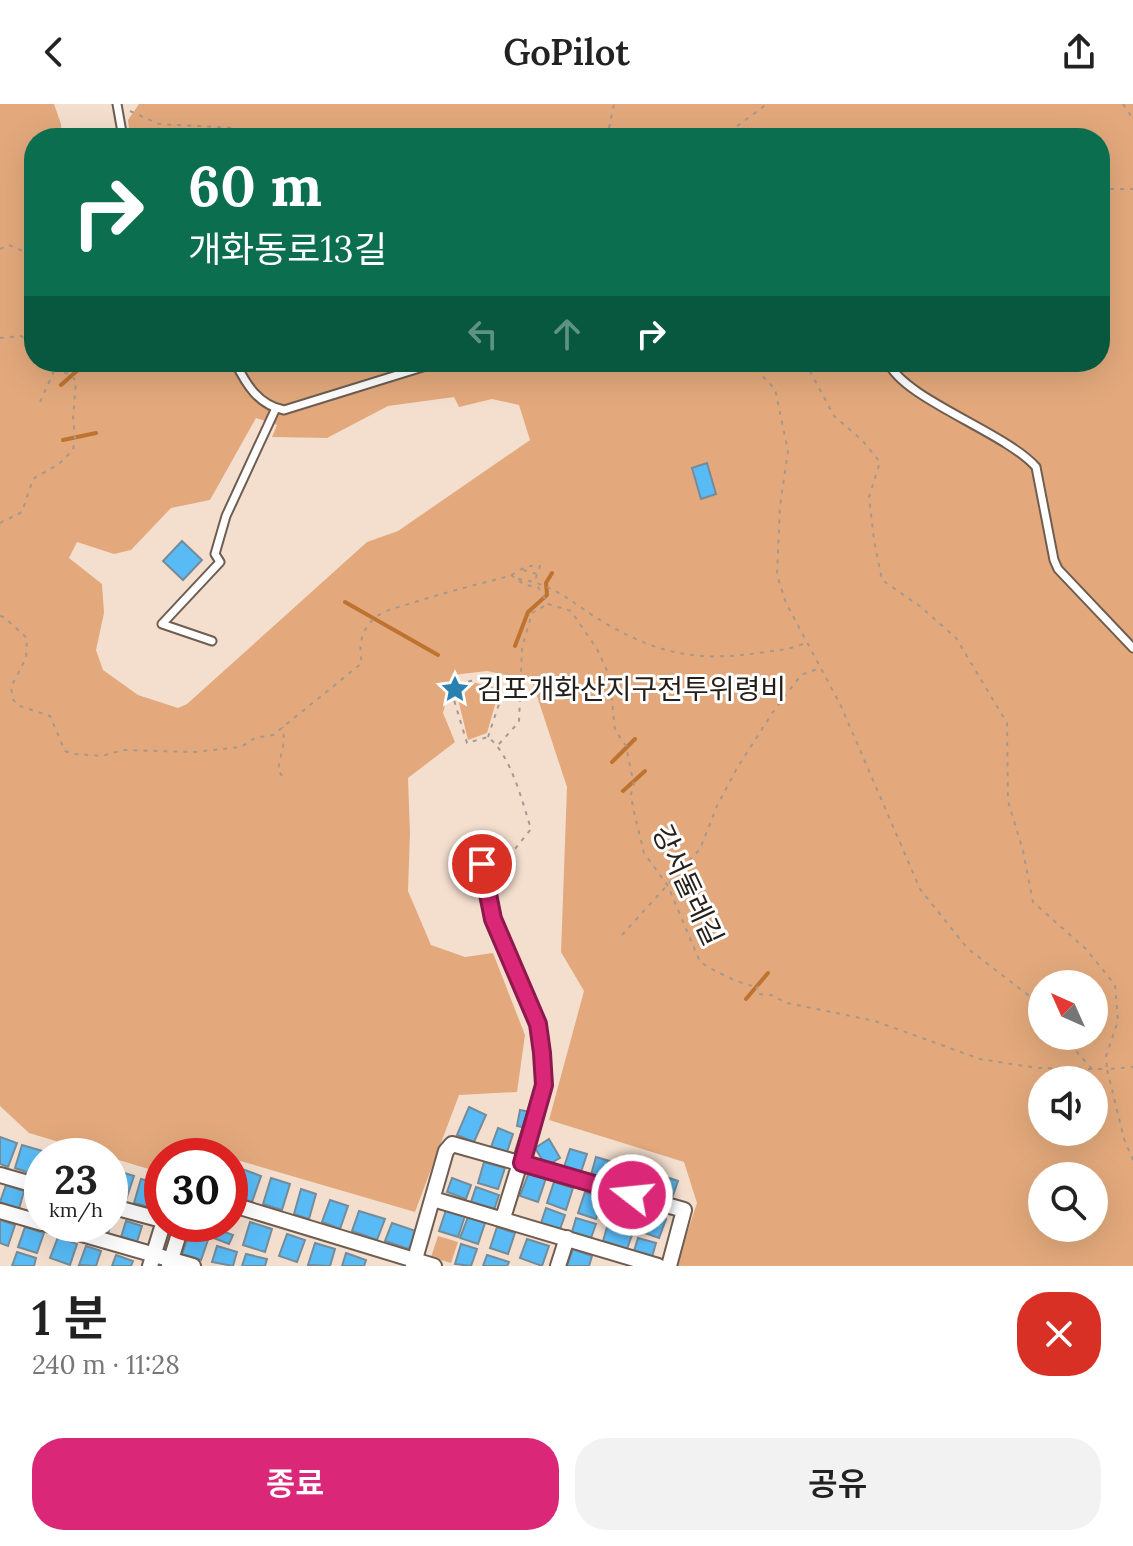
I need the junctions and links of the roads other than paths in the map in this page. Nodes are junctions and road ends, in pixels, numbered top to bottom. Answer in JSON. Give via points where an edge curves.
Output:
{"nodes":[{"id":1,"x":117,"y":104,"type":"edge"},
{"id":2,"x":121,"y":128,"type":"edge"},
{"id":3,"x":242,"y":372,"type":"edge"},
{"id":4,"x":407,"y":372,"type":"edge"},
{"id":5,"x":896,"y":372,"type":"edge"},
{"id":6,"x":276,"y":408,"type":"junction"},
{"id":7,"x":212,"y":641,"type":"dead end"},
{"id":8,"x":1133,"y":648,"type":"edge"},
{"id":9,"x":482,"y":864,"type":"road end"},
{"id":10,"x":522,"y":1163,"type":"junction"},
{"id":11,"x":0,"y":1175,"type":"edge"},
{"id":12,"x":24,"y":1182,"type":"edge"},
{"id":13,"x":433,"y":1199,"type":"junction"},
{"id":14,"x":248,"y":1210,"type":"edge"},
{"id":15,"x":0,"y":1211,"type":"edge"},
{"id":16,"x":24,"y":1218,"type":"edge"},
{"id":17,"x":503,"y":1218,"type":"junction"},
{"id":18,"x":567,"y":1238,"type":"junction"},
{"id":19,"x":99,"y":1242,"type":"edge"},
{"id":20,"x":176,"y":1242,"type":"edge"},
{"id":21,"x":152,"y":1260,"type":"edge"},
{"id":22,"x":170,"y":1263,"type":"edge"},
{"id":23,"x":414,"y":1263,"type":"edge"},
{"id":24,"x":193,"y":1266,"type":"edge"},
{"id":25,"x":434,"y":1266,"type":"edge"},
{"id":26,"x":558,"y":1266,"type":"edge"},
{"id":27,"x":658,"y":1266,"type":"edge"},
{"id":28,"x":669,"y":1266,"type":"edge"}],
"edges":[{"from":1,"to":2,"type":"lane"},
{"from":3,"to":6,"type":"lane","via":[[258,397]]},
{"from":4,"to":6,"type":"lane","via":[[284,410]]},
{"from":5,"to":8,"type":"lane","via":[[1036,467],[1058,569]]},
{"from":6,"to":7,"type":"lane","via":[[226,516],[215,554],[220,562],[162,624]]},
{"from":9,"to":10,"type":"street","via":[[493,919],[538,1024],[542,1053],[544,1085]]},
{"from":10,"to":13,"type":"street","via":[[452,1144]]},
{"from":10,"to":17,"type":"street"},
{"from":10,"to":28,"type":"street","via":[[684,1210]]},
{"from":11,"to":12,"type":"street"},
{"from":13,"to":17,"type":"street"},
{"from":13,"to":23,"type":"street"},
{"from":14,"to":23,"type":"street"},
{"from":15,"to":16,"type":"street"},
{"from":17,"to":18,"type":"street"},
{"from":18,"to":26,"type":"street"},
{"from":18,"to":27,"type":"street"},
{"from":19,"to":21,"type":"street"},
{"from":20,"to":22,"type":"street"},
{"from":21,"to":22,"type":"street"},
{"from":22,"to":24,"type":"street"},
{"from":23,"to":25,"type":"street"}]}
